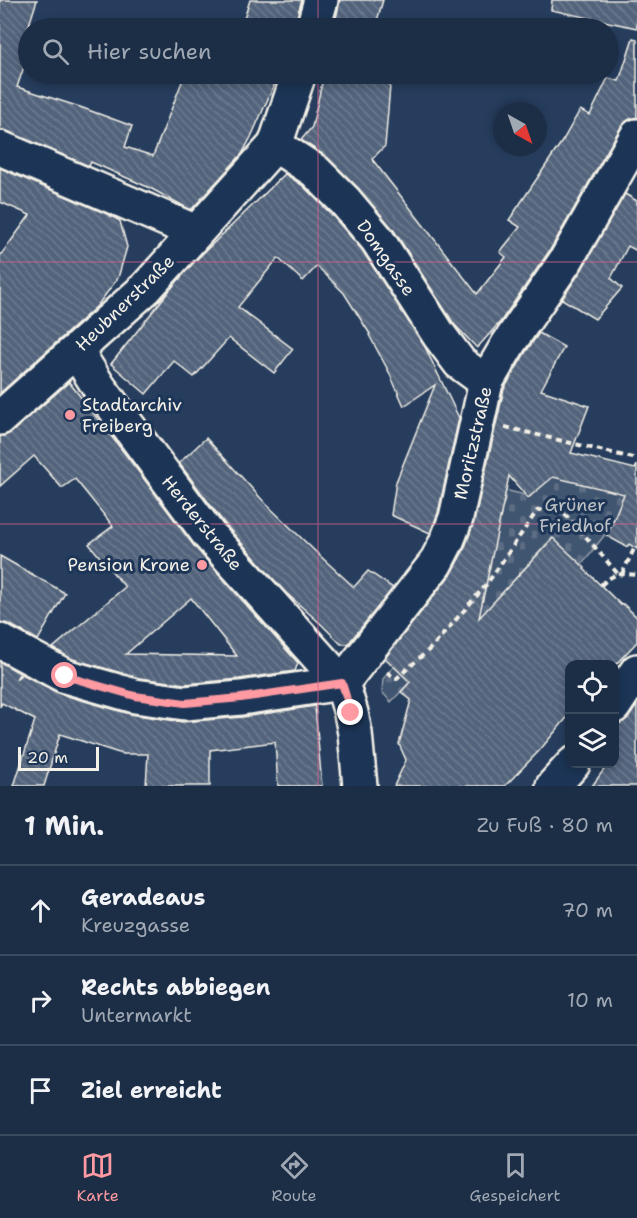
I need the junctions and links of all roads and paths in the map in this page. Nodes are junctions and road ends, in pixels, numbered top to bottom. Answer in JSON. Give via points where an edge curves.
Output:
{"nodes":[{"id":1,"x":321,"y":0,"type":"edge"},
{"id":2,"x":315,"y":18,"type":"edge"},
{"id":3,"x":296,"y":84,"type":"edge"},
{"id":4,"x":637,"y":136,"type":"edge"},
{"id":5,"x":275,"y":145,"type":"junction"},
{"id":6,"x":0,"y":148,"type":"edge"},
{"id":7,"x":196,"y":232,"type":"junction"},
{"id":8,"x":76,"y":351,"type":"junction"},
{"id":9,"x":486,"y":382,"type":"junction"},
{"id":10,"x":0,"y":418,"type":"edge"},
{"id":11,"x":478,"y":420,"type":"junction"},
{"id":12,"x":637,"y":459,"type":"edge"},
{"id":13,"x":635,"y":547,"type":"dead end"},
{"id":14,"x":620,"y":574,"type":"junction"},
{"id":15,"x":637,"y":575,"type":"edge"},
{"id":16,"x":601,"y":585,"type":"dead end"},
{"id":17,"x":0,"y":641,"type":"edge"},
{"id":18,"x":637,"y":671,"type":"edge"},
{"id":19,"x":396,"y":679,"type":"dead end"},
{"id":20,"x":342,"y":683,"type":"junction"},
{"id":21,"x":619,"y":700,"type":"edge"},
{"id":22,"x":569,"y":768,"type":"edge"},
{"id":23,"x":360,"y":786,"type":"edge"},
{"id":24,"x":553,"y":786,"type":"edge"}],
"edges":[{"from":1,"to":2,"type":"street"},
{"from":3,"to":5,"type":"street"},
{"from":4,"to":9,"type":"street","name":"Moritzstraße","via":[[566,260]]},
{"from":5,"to":7,"type":"street","name":"Heubnerstraße"},
{"from":5,"to":9,"type":"street","name":"Domgasse","via":[[315,171],[345,201],[377,239],[460,363]]},
{"from":6,"to":7,"type":"street"},
{"from":7,"to":8,"type":"street","name":"Heubnerstraße","via":[[146,288]]},
{"from":8,"to":10,"type":"street","name":"Heubnerstraße"},
{"from":8,"to":20,"type":"street","name":"Herderstraße","via":[[209,535]]},
{"from":9,"to":11,"type":"street","name":"Moritzstraße"},
{"from":11,"to":12,"type":"path"},
{"from":11,"to":20,"type":"street","name":"Moritzstraße","via":[[447,542],[435,564]]},
{"from":13,"to":14,"type":"path"},
{"from":14,"to":15,"type":"path"},
{"from":14,"to":16,"type":"path"},
{"from":14,"to":19,"type":"path","via":[[555,506],[537,511],[486,585],[433,646]]},
{"from":17,"to":20,"type":"street","via":[[65,676],[135,696],[185,703]]},
{"from":18,"to":21,"type":"street"},
{"from":20,"to":23,"type":"street","via":[[355,734]]},
{"from":22,"to":24,"type":"street"}]}
